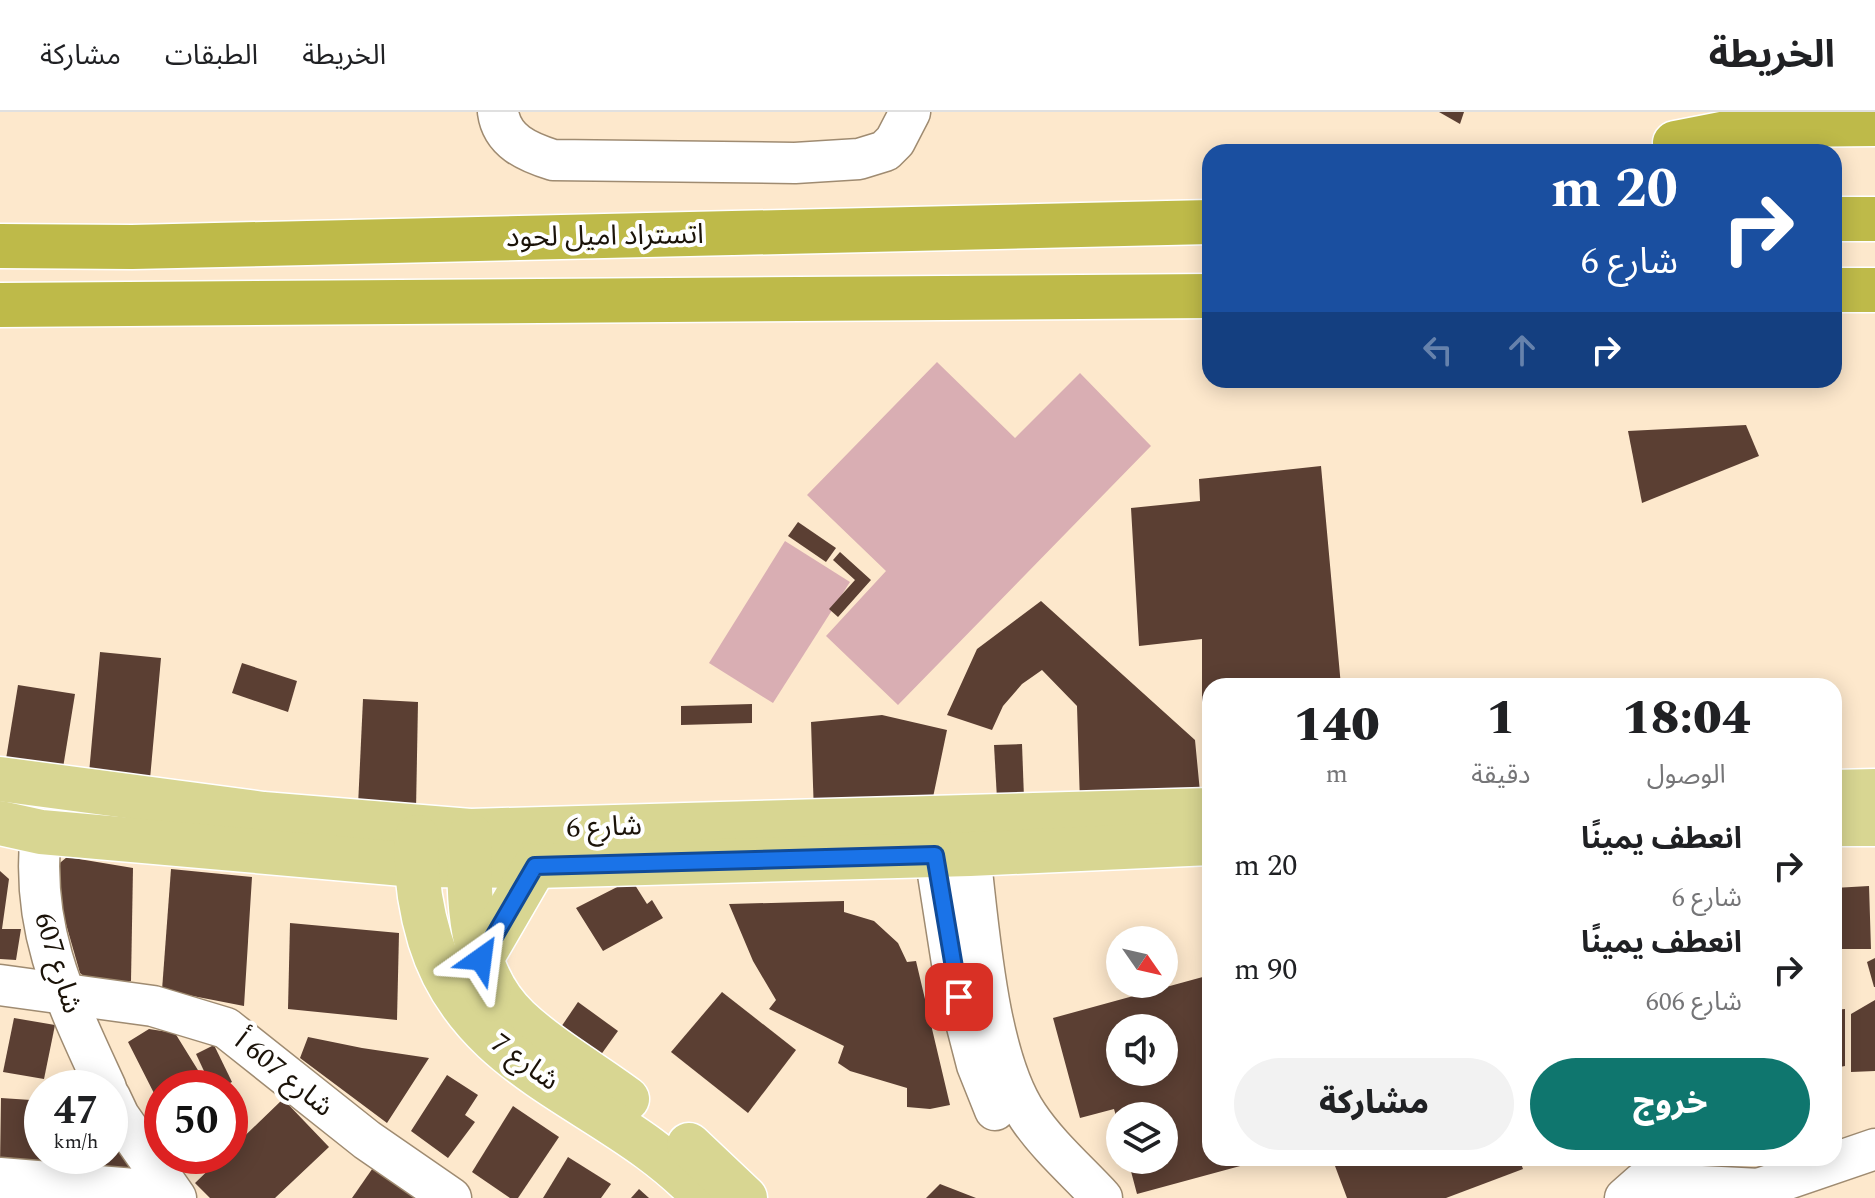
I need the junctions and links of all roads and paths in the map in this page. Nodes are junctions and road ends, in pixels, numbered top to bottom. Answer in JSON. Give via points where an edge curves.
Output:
{"nodes":[{"id":1,"x":498,"y":112,"type":"edge"},
{"id":2,"x":910,"y":112,"type":"edge"},
{"id":3,"x":1709,"y":112,"type":"edge"},
{"id":4,"x":1875,"y":124,"type":"edge"},
{"id":5,"x":1673,"y":144,"type":"edge"},
{"id":6,"x":1685,"y":144,"type":"edge"},
{"id":7,"x":1842,"y":219,"type":"edge"},
{"id":8,"x":1875,"y":219,"type":"edge"},
{"id":9,"x":1202,"y":222,"type":"edge"},
{"id":10,"x":0,"y":246,"type":"edge"},
{"id":11,"x":1842,"y":290,"type":"edge"},
{"id":12,"x":1875,"y":290,"type":"edge"},
{"id":13,"x":1202,"y":296,"type":"edge"},
{"id":14,"x":0,"y":305,"type":"edge"},
{"id":15,"x":0,"y":779,"type":"edge"},
{"id":16,"x":1875,"y":791,"type":"edge"},
{"id":17,"x":1842,"y":792,"type":"edge"},
{"id":18,"x":1202,"y":810,"type":"edge"},
{"id":19,"x":1842,"y":824,"type":"edge"},
{"id":20,"x":1875,"y":824,"type":"edge"},
{"id":21,"x":21,"y":828,"type":"edge"},
{"id":22,"x":1202,"y":843,"type":"edge"},
{"id":23,"x":416,"y":846,"type":"junction"},
{"id":24,"x":469,"y":847,"type":"junction"},
{"id":25,"x":952,"y":854,"type":"junction"},
{"id":26,"x":535,"y":866,"type":"junction"},
{"id":27,"x":481,"y":959,"type":"junction"},
{"id":28,"x":0,"y":985,"type":"edge"},
{"id":29,"x":64,"y":996,"type":"junction"},
{"id":30,"x":98,"y":1070,"type":"edge"},
{"id":31,"x":128,"y":1129,"type":"edge"},
{"id":32,"x":1875,"y":1149,"type":"edge"},
{"id":33,"x":1842,"y":1160,"type":"edge"},
{"id":34,"x":1825,"y":1166,"type":"edge"},
{"id":35,"x":0,"y":1178,"type":"edge"},
{"id":36,"x":1746,"y":1193,"type":"edge"},
{"id":37,"x":174,"y":1195,"type":"edge"},
{"id":38,"x":451,"y":1198,"type":"edge"},
{"id":39,"x":705,"y":1198,"type":"edge"},
{"id":40,"x":745,"y":1198,"type":"edge"},
{"id":41,"x":1067,"y":1198,"type":"edge"},
{"id":42,"x":1102,"y":1198,"type":"edge"},
{"id":43,"x":1625,"y":1198,"type":"edge"}],
"edges":[{"from":1,"to":2,"type":"street","via":[[503,132],[530,153],[553,160],[795,163],[859,159],[885,151]]},
{"from":3,"to":5,"type":"highway"},
{"from":4,"to":6,"type":"highway","via":[[1768,125]]},
{"from":7,"to":8,"type":"highway"},
{"from":9,"to":10,"type":"highway","name":"اتستراد اميل لحود"},
{"from":11,"to":12,"type":"highway"},
{"from":13,"to":14,"type":"highway"},
{"from":15,"to":23,"type":"main road","name":"شارع 6","via":[[263,814]]},
{"from":16,"to":17,"type":"main road"},
{"from":18,"to":24,"type":"main road","name":"شارع 6"},
{"from":19,"to":20,"type":"main road"},
{"from":21,"to":23,"type":"main road","name":"شارع 6"},
{"from":21,"to":29,"type":"street","name":"شارع 607"},
{"from":22,"to":25,"type":"main road","name":"شارع 6"},
{"from":23,"to":24,"type":"main road","name":"شارع 6"},
{"from":23,"to":39,"type":"main road","name":"شارع 7","via":[[425,925],[439,969],[471,1020],[507,1054],[652,1151]]},
{"from":24,"to":26,"type":"main road","name":"شارع 6"},
{"from":24,"to":27,"type":"main road","name":"شارع 7","via":[[470,915]]},
{"from":25,"to":26,"type":"main road","name":"شارع 6"},
{"from":25,"to":41,"type":"street","via":[[954,976],[992,1105],[1013,1138]]},
{"from":25,"to":42,"type":"street","via":[[1014,1088],[1028,1116]]},
{"from":26,"to":27,"type":"main road"},
{"from":27,"to":40,"type":"main road","name":"شارع 7","via":[[518,1019],[678,1135]]},
{"from":28,"to":29,"type":"street","name":"شارع 607 أ"},
{"from":29,"to":30,"type":"street","name":"شارع 607"},
{"from":29,"to":38,"type":"street","name":"شارع 607 أ","via":[[153,1006],[226,1028],[367,1140]]},
{"from":31,"to":37,"type":"street"},
{"from":32,"to":33,"type":"street"},
{"from":34,"to":36,"type":"street"},
{"from":35,"to":37,"type":"street"},
{"from":36,"to":43,"type":"street","via":[[1642,1183]]}]}
